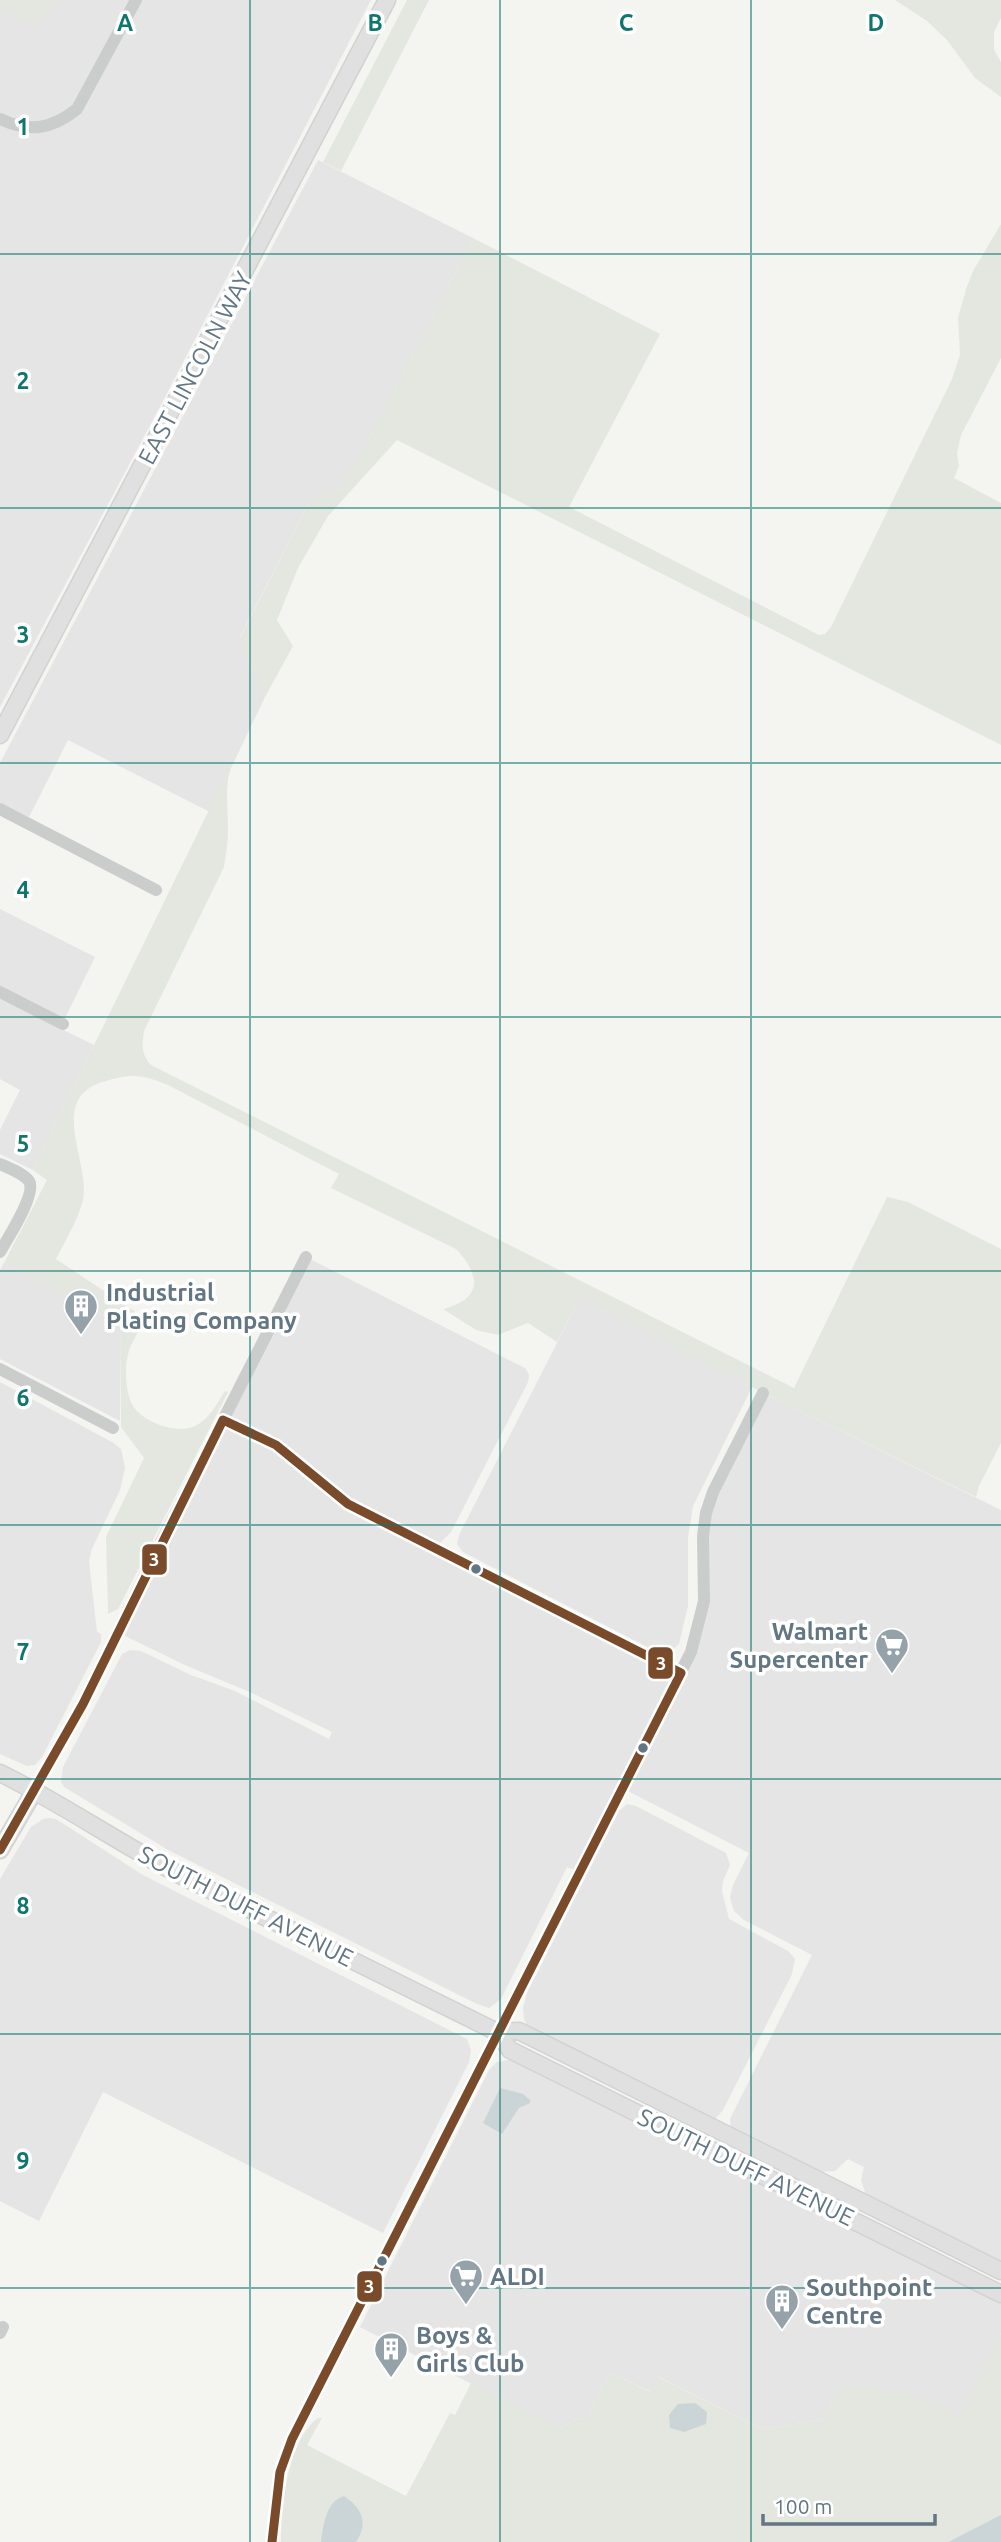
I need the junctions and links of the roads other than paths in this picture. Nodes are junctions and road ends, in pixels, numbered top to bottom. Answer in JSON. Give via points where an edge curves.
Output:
{"nodes":[{"id":1,"x":136,"y":0,"type":"edge"},
{"id":2,"x":387,"y":0,"type":"edge"},
{"id":3,"x":0,"y":119,"type":"edge"},
{"id":4,"x":0,"y":735,"type":"edge"},
{"id":5,"x":0,"y":809,"type":"edge"},
{"id":6,"x":156,"y":890,"type":"dead end"},
{"id":7,"x":0,"y":992,"type":"edge"},
{"id":8,"x":63,"y":1024,"type":"dead end"},
{"id":9,"x":0,"y":1164,"type":"edge"},
{"id":10,"x":0,"y":1252,"type":"edge"},
{"id":11,"x":306,"y":1257,"type":"dead end"},
{"id":12,"x":0,"y":1369,"type":"edge"},
{"id":13,"x":763,"y":1393,"type":"dead end"},
{"id":14,"x":113,"y":1428,"type":"dead end"},
{"id":15,"x":0,"y":1773,"type":"edge"},
{"id":16,"x":35,"y":1790,"type":"junction"},
{"id":17,"x":0,"y":1850,"type":"edge"},
{"id":18,"x":498,"y":2032,"type":"junction"},
{"id":19,"x":1001,"y":2271,"type":"edge"},
{"id":20,"x":1001,"y":2294,"type":"edge"},
{"id":21,"x":272,"y":2542,"type":"edge"}],
"edges":[{"from":1,"to":3,"type":"street","via":[[77,108],[61,122],[45,126],[26,127]]},
{"from":2,"to":4,"type":"main road","name":"EAST LINCOLN WAY"},
{"from":5,"to":6,"type":"street"},
{"from":7,"to":8,"type":"street"},
{"from":9,"to":10,"type":"street","via":[[28,1180],[30,1194]]},
{"from":11,"to":16,"type":"street","via":[[83,1704]]},
{"from":12,"to":14,"type":"street"},
{"from":13,"to":18,"type":"street","via":[[706,1513],[704,1601],[691,1652]]},
{"from":15,"to":16,"type":"main road","name":"SOUTH DUFF AVENUE"},
{"from":16,"to":17,"type":"main road"},
{"from":16,"to":18,"type":"main road","name":"SOUTH DUFF AVENUE","via":[[159,1864]]},
{"from":18,"to":19,"type":"main road","name":"SOUTH DUFF AVENUE","via":[[519,2031]]},
{"from":18,"to":20,"type":"main road","name":"SOUTH DUFF AVENUE","via":[[510,2050]]},
{"from":18,"to":21,"type":"street","via":[[292,2439],[280,2472]]}]}
